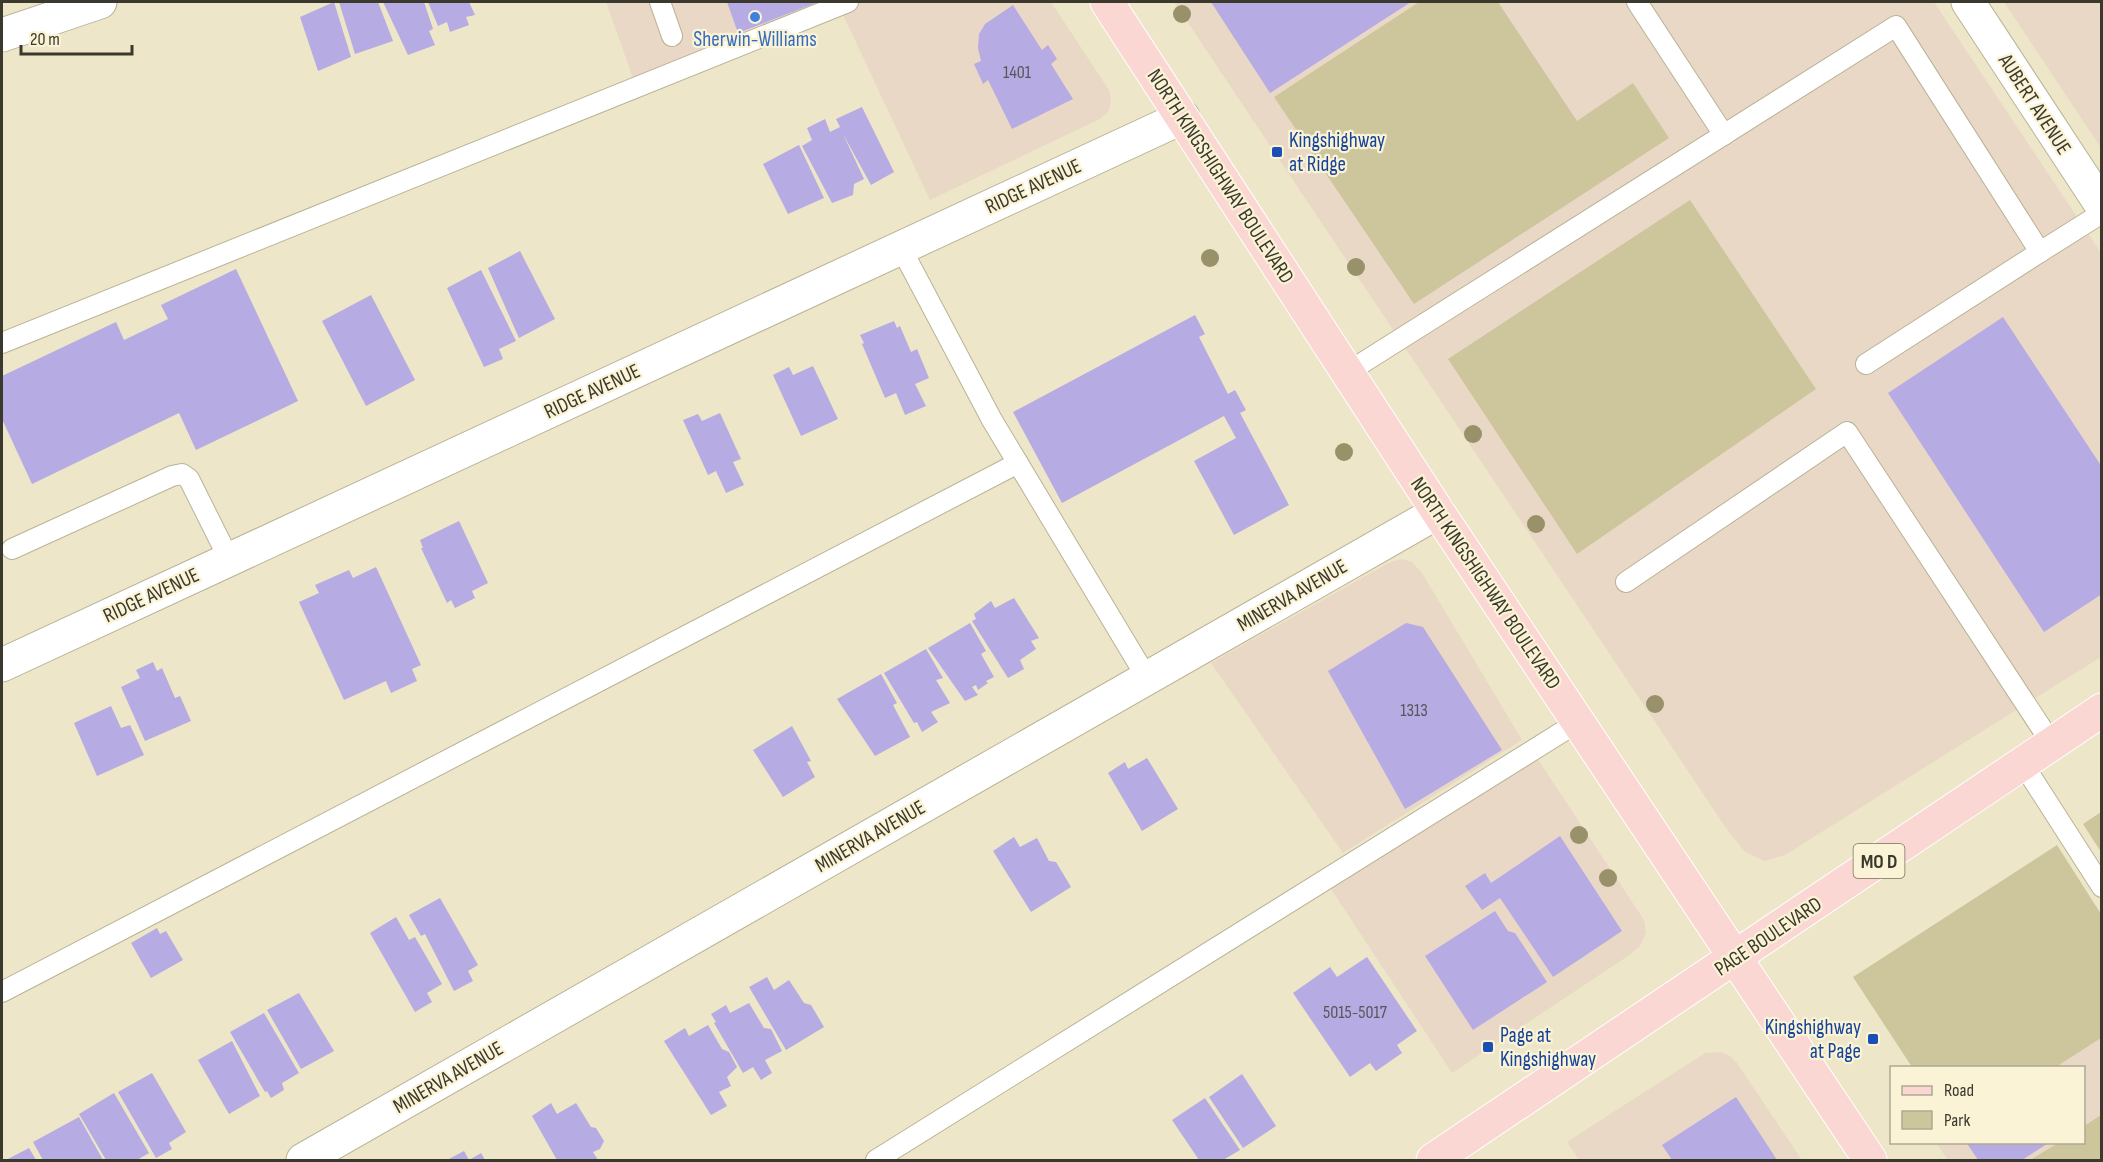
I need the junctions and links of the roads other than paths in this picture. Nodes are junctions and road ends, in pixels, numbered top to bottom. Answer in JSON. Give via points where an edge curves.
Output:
{"nodes":[{"id":1,"x":100,"y":2,"type":"edge"},
{"id":2,"x":660,"y":2,"type":"edge"},
{"id":3,"x":848,"y":2,"type":"edge"},
{"id":4,"x":1107,"y":2,"type":"edge"},
{"id":5,"x":1637,"y":2,"type":"edge"},
{"id":6,"x":1968,"y":2,"type":"edge"},
{"id":7,"x":2,"y":35,"type":"edge"},
{"id":8,"x":672,"y":36,"type":"dead end"},
{"id":9,"x":1183,"y":117,"type":"junction"},
{"id":10,"x":1724,"y":135,"type":"junction"},
{"id":11,"x":2102,"y":206,"type":"edge"},
{"id":12,"x":2102,"y":213,"type":"edge"},
{"id":13,"x":901,"y":248,"type":"junction"},
{"id":14,"x":2040,"y":252,"type":"junction"},
{"id":15,"x":2,"y":343,"type":"edge"},
{"id":16,"x":1866,"y":364,"type":"dead end"},
{"id":17,"x":1348,"y":372,"type":"junction"},
{"id":18,"x":1018,"y":463,"type":"junction"},
{"id":19,"x":1438,"y":512,"type":"junction"},
{"id":20,"x":12,"y":549,"type":"dead end"},
{"id":21,"x":229,"y":559,"type":"junction"},
{"id":22,"x":1626,"y":582,"type":"dead end"},
{"id":23,"x":2,"y":665,"type":"edge"},
{"id":24,"x":1147,"y":678,"type":"junction"},
{"id":25,"x":2102,"y":711,"type":"edge"},
{"id":26,"x":1578,"y":722,"type":"junction"},
{"id":27,"x":2052,"y":744,"type":"junction"},
{"id":28,"x":2023,"y":764,"type":"junction"},
{"id":29,"x":2102,"y":887,"type":"edge"},
{"id":30,"x":1736,"y":958,"type":"junction"},
{"id":31,"x":2,"y":992,"type":"edge"},
{"id":32,"x":303,"y":1161,"type":"edge"},
{"id":33,"x":876,"y":1161,"type":"edge"},
{"id":34,"x":1433,"y":1161,"type":"edge"},
{"id":35,"x":1870,"y":1161,"type":"edge"}],
"edges":[{"from":1,"to":7,"type":"street"},
{"from":2,"to":8,"type":"lane"},
{"from":3,"to":15,"type":"lane"},
{"from":4,"to":9,"type":"main road","name":"NORTH KINGSHIGHWAY BOULEVARD"},
{"from":5,"to":10,"type":"lane"},
{"from":6,"to":11,"type":"street","name":"AUBERT AVENUE"},
{"from":9,"to":13,"type":"street","name":"RIDGE AVENUE"},
{"from":9,"to":17,"type":"main road","name":"NORTH KINGSHIGHWAY BOULEVARD"},
{"from":10,"to":14,"type":"lane","via":[[1896,26]]},
{"from":10,"to":17,"type":"lane"},
{"from":12,"to":14,"type":"lane"},
{"from":13,"to":18,"type":"lane"},
{"from":13,"to":21,"type":"street","name":"RIDGE AVENUE"},
{"from":14,"to":16,"type":"lane"},
{"from":17,"to":19,"type":"main road","name":"NORTH KINGSHIGHWAY BOULEVARD"},
{"from":18,"to":24,"type":"lane"},
{"from":18,"to":31,"type":"lane"},
{"from":19,"to":24,"type":"street","name":"MINERVA AVENUE"},
{"from":19,"to":26,"type":"main road","name":"NORTH KINGSHIGHWAY BOULEVARD"},
{"from":20,"to":21,"type":"lane","via":[[182,474],[189,479]]},
{"from":21,"to":23,"type":"street","name":"RIDGE AVENUE"},
{"from":22,"to":27,"type":"lane","via":[[1847,432]]},
{"from":24,"to":32,"type":"street","name":"MINERVA AVENUE"},
{"from":25,"to":27,"type":"main road","name":"PAGE BOULEVARD","number":"MO D"},
{"from":26,"to":30,"type":"main road","name":"NORTH KINGSHIGHWAY BOULEVARD"},
{"from":26,"to":33,"type":"lane"},
{"from":27,"to":28,"type":"main road","name":"PAGE BOULEVARD","number":"MO D"},
{"from":28,"to":29,"type":"lane"},
{"from":28,"to":30,"type":"main road","name":"PAGE BOULEVARD","number":"MO D"},
{"from":30,"to":34,"type":"main road","name":"PAGE BOULEVARD","number":"MO D"},
{"from":30,"to":35,"type":"main road","name":"NORTH KINGSHIGHWAY BOULEVARD"}]}
